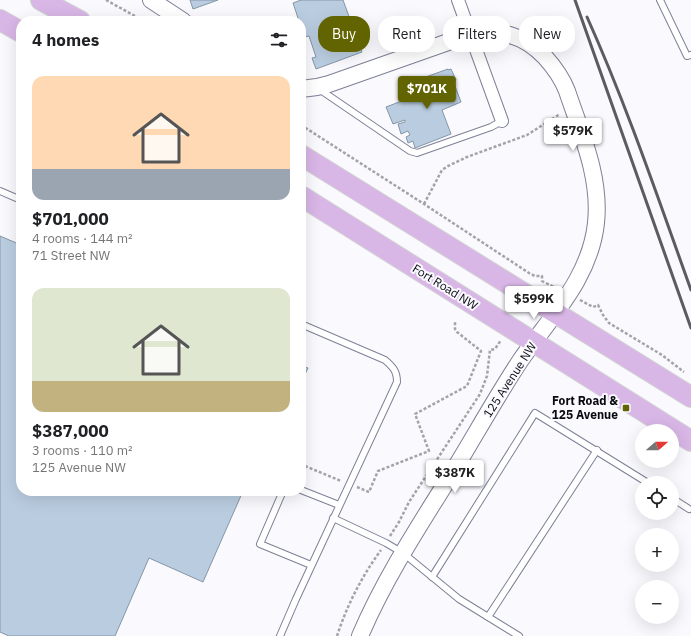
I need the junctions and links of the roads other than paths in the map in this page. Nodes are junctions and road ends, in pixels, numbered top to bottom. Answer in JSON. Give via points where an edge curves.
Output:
{"nodes":[{"id":1,"x":41,"y":0,"type":"edge"},
{"id":2,"x":152,"y":0,"type":"edge"},
{"id":3,"x":458,"y":0,"type":"edge"},
{"id":4,"x":660,"y":0,"type":"edge"},
{"id":5,"x":71,"y":16,"type":"edge"},
{"id":6,"x":176,"y":16,"type":"edge"},
{"id":7,"x":464,"y":16,"type":"edge"},
{"id":8,"x":0,"y":20,"type":"edge"},
{"id":9,"x":16,"y":29,"type":"edge"},
{"id":10,"x":511,"y":35,"type":"edge"},
{"id":11,"x":443,"y":44,"type":"edge"},
{"id":12,"x":477,"y":52,"type":"edge"},
{"id":13,"x":691,"y":55,"type":"edge"},
{"id":14,"x":307,"y":88,"type":"edge"},
{"id":15,"x":502,"y":121,"type":"joint"},
{"id":16,"x":306,"y":158,"type":"edge"},
{"id":17,"x":0,"y":190,"type":"edge"},
{"id":18,"x":16,"y":198,"type":"edge"},
{"id":19,"x":306,"y":199,"type":"edge"},
{"id":20,"x":556,"y":314,"type":"junction"},
{"id":21,"x":306,"y":326,"type":"edge"},
{"id":22,"x":534,"y":343,"type":"junction"},
{"id":23,"x":691,"y":396,"type":"edge"},
{"id":24,"x":691,"y":441,"type":"edge"},
{"id":25,"x":597,"y":450,"type":"junction"},
{"id":26,"x":637,"y":476,"type":"edge"},
{"id":27,"x":306,"y":492,"type":"edge"},
{"id":28,"x":281,"y":496,"type":"edge"},
{"id":29,"x":679,"y":503,"type":"edge"},
{"id":30,"x":340,"y":505,"type":"junction"},
{"id":31,"x":689,"y":509,"type":"dead end"},
{"id":32,"x":333,"y":518,"type":"junction"},
{"id":33,"x":402,"y":553,"type":"junction"},
{"id":34,"x":312,"y":565,"type":"junction"},
{"id":35,"x":432,"y":578,"type":"junction"},
{"id":36,"x":488,"y":617,"type":"junction"},
{"id":37,"x":280,"y":636,"type":"edge"},
{"id":38,"x":360,"y":636,"type":"edge"},
{"id":39,"x":519,"y":636,"type":"edge"}],
"edges":[{"from":1,"to":5,"type":"main road"},
{"from":2,"to":6,"type":"street"},
{"from":3,"to":7,"type":"street"},
{"from":4,"to":13,"type":"lane","via":[[687,56]]},
{"from":8,"to":9,"type":"main road"},
{"from":10,"to":20,"type":"street","name":"125 Avenue NW","via":[[530,43],[541,52],[560,75],[589,156],[594,178],[597,204],[594,236],[580,276]]},
{"from":11,"to":14,"type":"street","name":"125 Avenue NW","via":[[329,84]]},
{"from":12,"to":15,"type":"street"},
{"from":14,"to":15,"type":"lane","via":[[417,153]]},
{"from":16,"to":20,"type":"main road"},
{"from":17,"to":18,"type":"lane"},
{"from":19,"to":22,"type":"main road","name":"Fort Road NW"},
{"from":20,"to":22,"type":"street","name":"125 Avenue NW"},
{"from":20,"to":23,"type":"main road"},
{"from":21,"to":30,"type":"lane","via":[[385,360],[397,373],[394,389]]},
{"from":22,"to":24,"type":"main road","name":"Fort Road NW"},
{"from":22,"to":33,"type":"street","name":"125 Avenue NW","via":[[520,361]]},
{"from":25,"to":26,"type":"lane"},
{"from":25,"to":35,"type":"lane","via":[[535,413]]},
{"from":25,"to":36,"type":"lane"},
{"from":27,"to":30,"type":"lane"},
{"from":28,"to":34,"type":"lane","via":[[260,544]]},
{"from":29,"to":31,"type":"lane"},
{"from":30,"to":32,"type":"lane"},
{"from":32,"to":33,"type":"lane"},
{"from":32,"to":34,"type":"lane"},
{"from":33,"to":35,"type":"lane"},
{"from":33,"to":38,"type":"street","name":"125 Avenue NW"},
{"from":34,"to":37,"type":"lane"},
{"from":35,"to":36,"type":"lane"},
{"from":36,"to":39,"type":"lane"}]}
